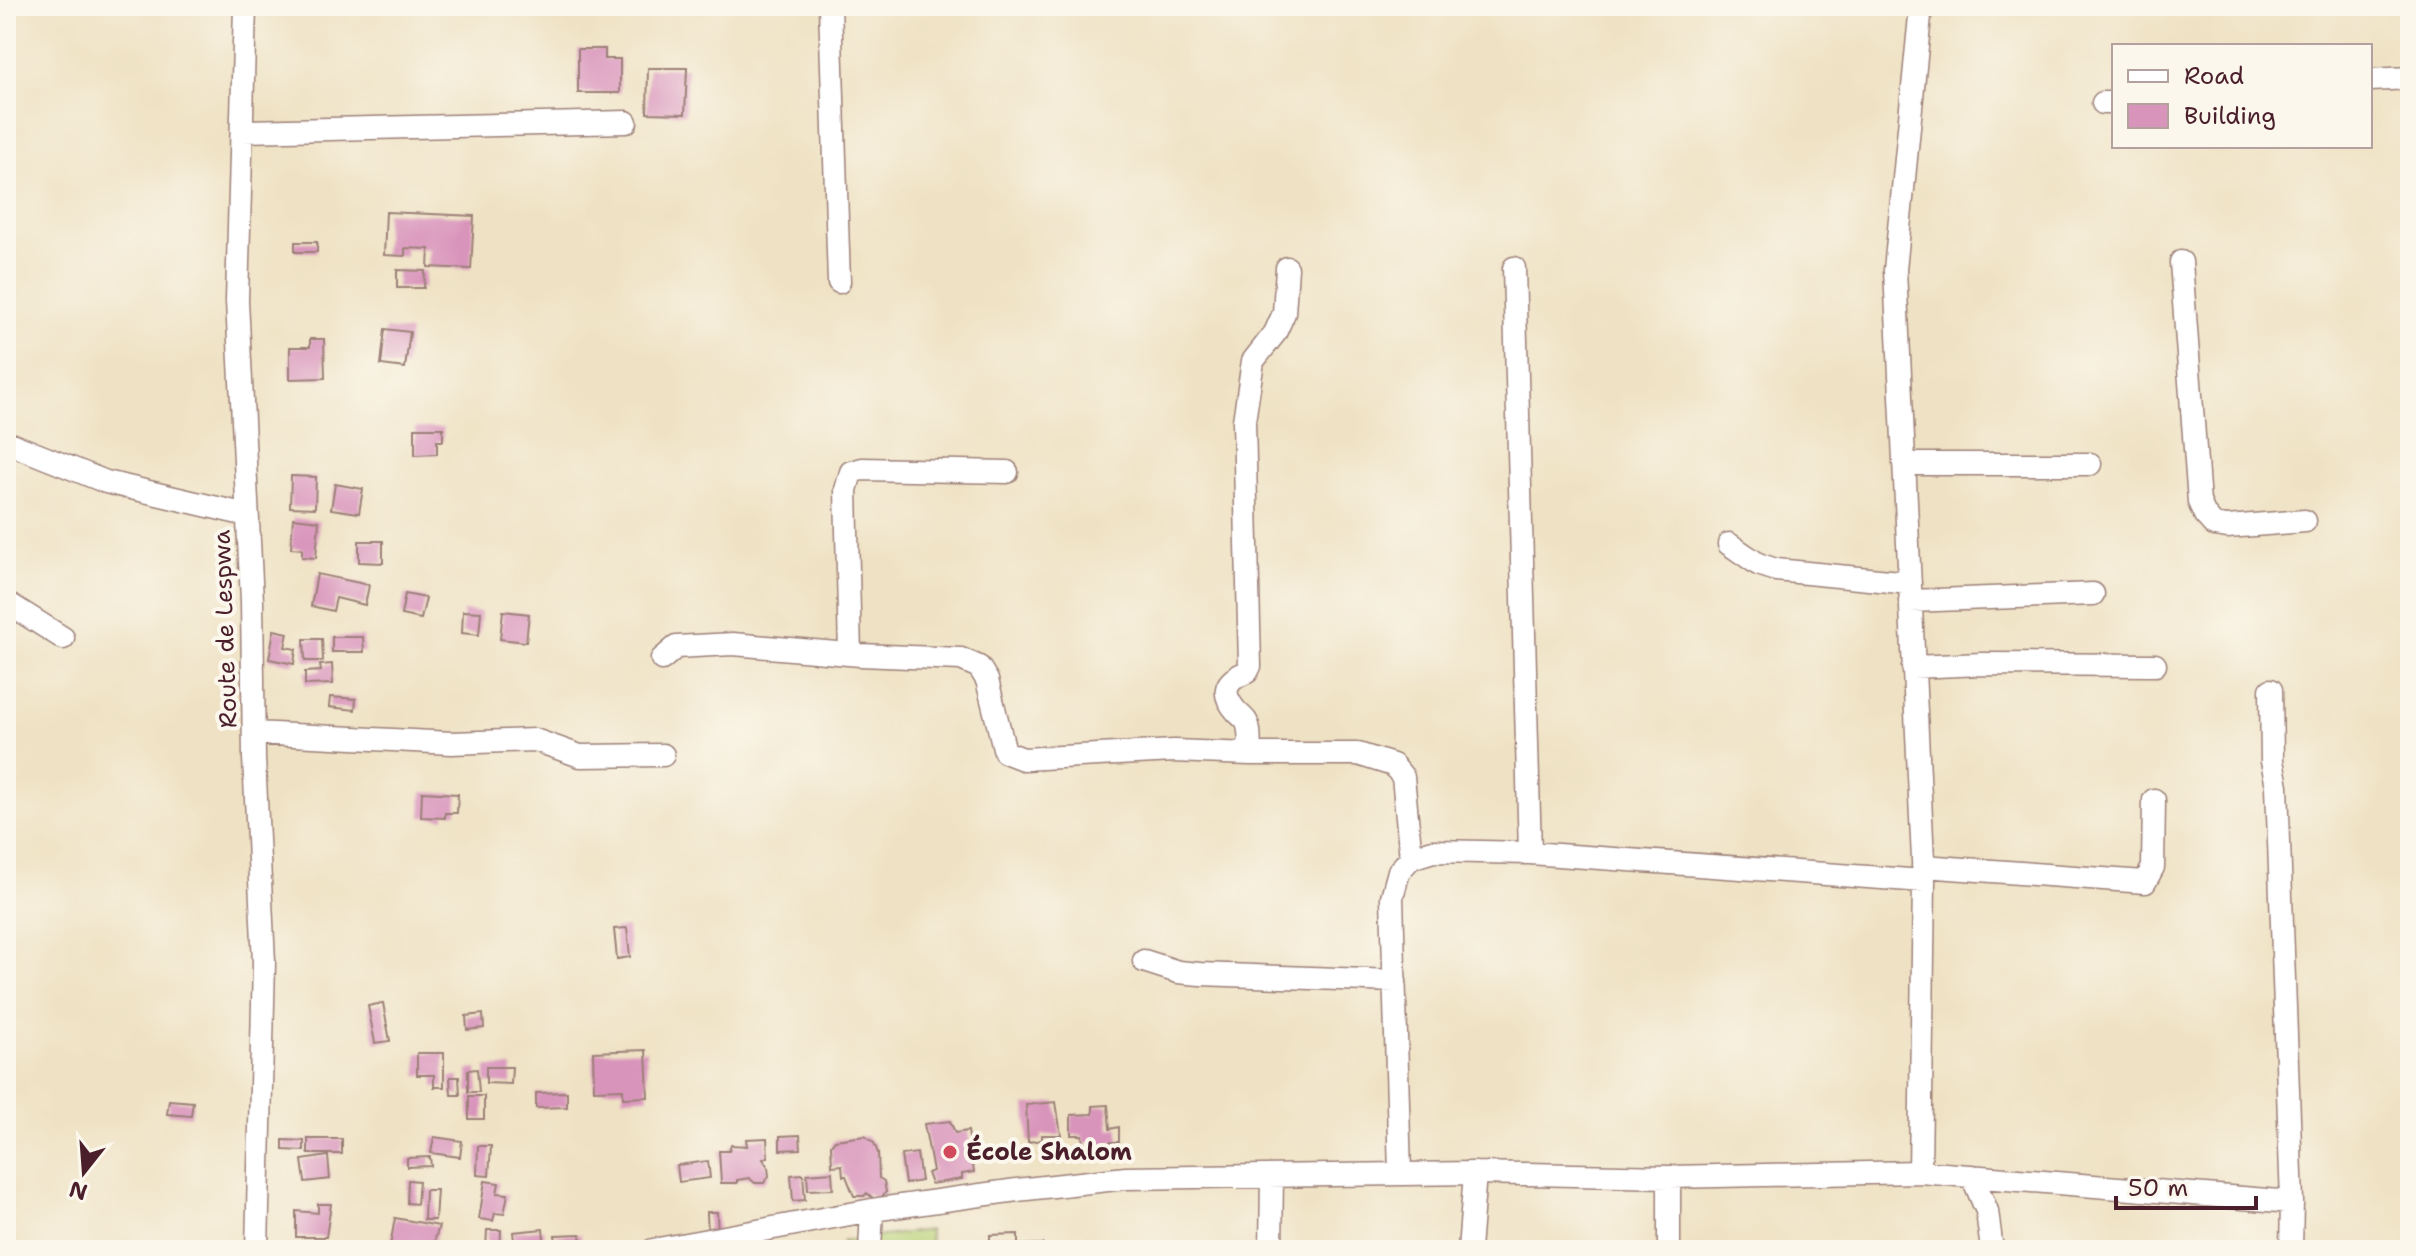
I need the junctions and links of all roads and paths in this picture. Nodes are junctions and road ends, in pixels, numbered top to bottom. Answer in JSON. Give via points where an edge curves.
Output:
{"nodes":[{"id":1,"x":245,"y":6,"type":"edge"},
{"id":2,"x":830,"y":6,"type":"edge"},
{"id":3,"x":1921,"y":6,"type":"edge"},
{"id":4,"x":2410,"y":78,"type":"edge"},
{"id":5,"x":2372,"y":80,"type":"edge"},
{"id":6,"x":626,"y":122,"type":"dead end"},
{"id":7,"x":242,"y":131,"type":"junction"},
{"id":8,"x":2181,"y":262,"type":"dead end"},
{"id":9,"x":1287,"y":268,"type":"dead end"},
{"id":10,"x":1514,"y":268,"type":"dead end"},
{"id":11,"x":839,"y":282,"type":"dead end"},
{"id":12,"x":6,"y":442,"type":"edge"},
{"id":13,"x":1904,"y":464,"type":"junction"},
{"id":14,"x":2090,"y":464,"type":"dead end"},
{"id":15,"x":1007,"y":472,"type":"dead end"},
{"id":16,"x":247,"y":515,"type":"junction"},
{"id":17,"x":2305,"y":521,"type":"dead end"},
{"id":18,"x":1729,"y":544,"type":"dead end"},
{"id":19,"x":1910,"y":592,"type":"junction"},
{"id":20,"x":2093,"y":594,"type":"dead end"},
{"id":21,"x":6,"y":602,"type":"edge"},
{"id":22,"x":63,"y":638,"type":"dead end"},
{"id":23,"x":850,"y":654,"type":"junction"},
{"id":24,"x":662,"y":659,"type":"dead end"},
{"id":25,"x":2155,"y":665,"type":"dead end"},
{"id":26,"x":1913,"y":667,"type":"junction"},
{"id":27,"x":2271,"y":690,"type":"dead end"},
{"id":28,"x":254,"y":733,"type":"junction"},
{"id":29,"x":1250,"y":754,"type":"junction"},
{"id":30,"x":663,"y":755,"type":"dead end"},
{"id":31,"x":2154,"y":800,"type":"dead end"},
{"id":32,"x":1530,"y":853,"type":"junction"},
{"id":33,"x":1411,"y":858,"type":"junction"},
{"id":34,"x":1923,"y":874,"type":"junction"},
{"id":35,"x":1144,"y":961,"type":"dead end"},
{"id":36,"x":1395,"y":981,"type":"junction"},
{"id":37,"x":1920,"y":1172,"type":"junction"},
{"id":38,"x":1475,"y":1173,"type":"junction"},
{"id":39,"x":1400,"y":1174,"type":"junction"},
{"id":40,"x":1272,"y":1176,"type":"junction"},
{"id":41,"x":1972,"y":1176,"type":"junction"},
{"id":42,"x":1669,"y":1177,"type":"junction"},
{"id":43,"x":2292,"y":1202,"type":"junction"},
{"id":44,"x":872,"y":1210,"type":"junction"},
{"id":45,"x":257,"y":1250,"type":"edge"},
{"id":46,"x":653,"y":1250,"type":"edge"},
{"id":47,"x":870,"y":1250,"type":"edge"},
{"id":48,"x":1271,"y":1250,"type":"edge"},
{"id":49,"x":1469,"y":1250,"type":"edge"},
{"id":50,"x":1669,"y":1250,"type":"edge"},
{"id":51,"x":1992,"y":1250,"type":"edge"},
{"id":52,"x":2291,"y":1250,"type":"edge"}],
"edges":[{"from":1,"to":7,"type":"street","name":"Route de Lespwa"},
{"from":2,"to":11,"type":"street"},
{"from":3,"to":13,"type":"street","via":[[1895,270]]},
{"from":4,"to":5,"type":"street"},
{"from":6,"to":7,"type":"street"},
{"from":7,"to":16,"type":"street","name":"Route de Lespwa","via":[[237,301]]},
{"from":8,"to":17,"type":"street","via":[[2199,502],[2205,515],[2214,525],[2227,527]]},
{"from":9,"to":29,"type":"street","via":[[1284,313],[1253,361],[1244,421],[1250,666],[1227,685],[1234,709],[1246,720]]},
{"from":10,"to":32,"type":"street"},
{"from":12,"to":16,"type":"street","via":[[106,482]]},
{"from":13,"to":14,"type":"street"},
{"from":13,"to":19,"type":"street"},
{"from":15,"to":23,"type":"street","via":[[851,472],[846,490]]},
{"from":16,"to":28,"type":"street","name":"Route de Lespwa"},
{"from":18,"to":19,"type":"street","via":[[1776,570]]},
{"from":19,"to":20,"type":"street"},
{"from":19,"to":26,"type":"street"},
{"from":21,"to":22,"type":"street"},
{"from":23,"to":24,"type":"street","via":[[733,644],[676,647]]},
{"from":23,"to":29,"type":"street","via":[[961,659],[979,667],[1005,752],[1023,759],[1174,751]]},
{"from":25,"to":26,"type":"street"},
{"from":26,"to":34,"type":"street"},
{"from":27,"to":43,"type":"street"},
{"from":28,"to":30,"type":"street","via":[[452,743],[535,740],[580,756]]},
{"from":28,"to":45,"type":"street","name":"Route de Lespwa","via":[[264,962]]},
{"from":29,"to":33,"type":"street","via":[[1358,754],[1393,765],[1403,777]]},
{"from":31,"to":34,"type":"street","via":[[2153,867],[2145,882]]},
{"from":32,"to":33,"type":"street","via":[[1433,851]]},
{"from":32,"to":34,"type":"street"},
{"from":33,"to":36,"type":"street","via":[[1399,871],[1392,897]]},
{"from":34,"to":37,"type":"street"},
{"from":35,"to":36,"type":"street","via":[[1200,974]]},
{"from":36,"to":39,"type":"street"},
{"from":37,"to":41,"type":"street"},
{"from":37,"to":42,"type":"street"},
{"from":38,"to":39,"type":"street"},
{"from":38,"to":42,"type":"street"},
{"from":38,"to":49,"type":"street"},
{"from":39,"to":40,"type":"street"},
{"from":40,"to":44,"type":"street","via":[[1126,1178]]},
{"from":40,"to":48,"type":"street"},
{"from":41,"to":43,"type":"street"},
{"from":41,"to":51,"type":"street","via":[[1987,1211]]},
{"from":42,"to":50,"type":"street"},
{"from":43,"to":52,"type":"street"},
{"from":44,"to":46,"type":"street"},
{"from":44,"to":47,"type":"street"}]}
